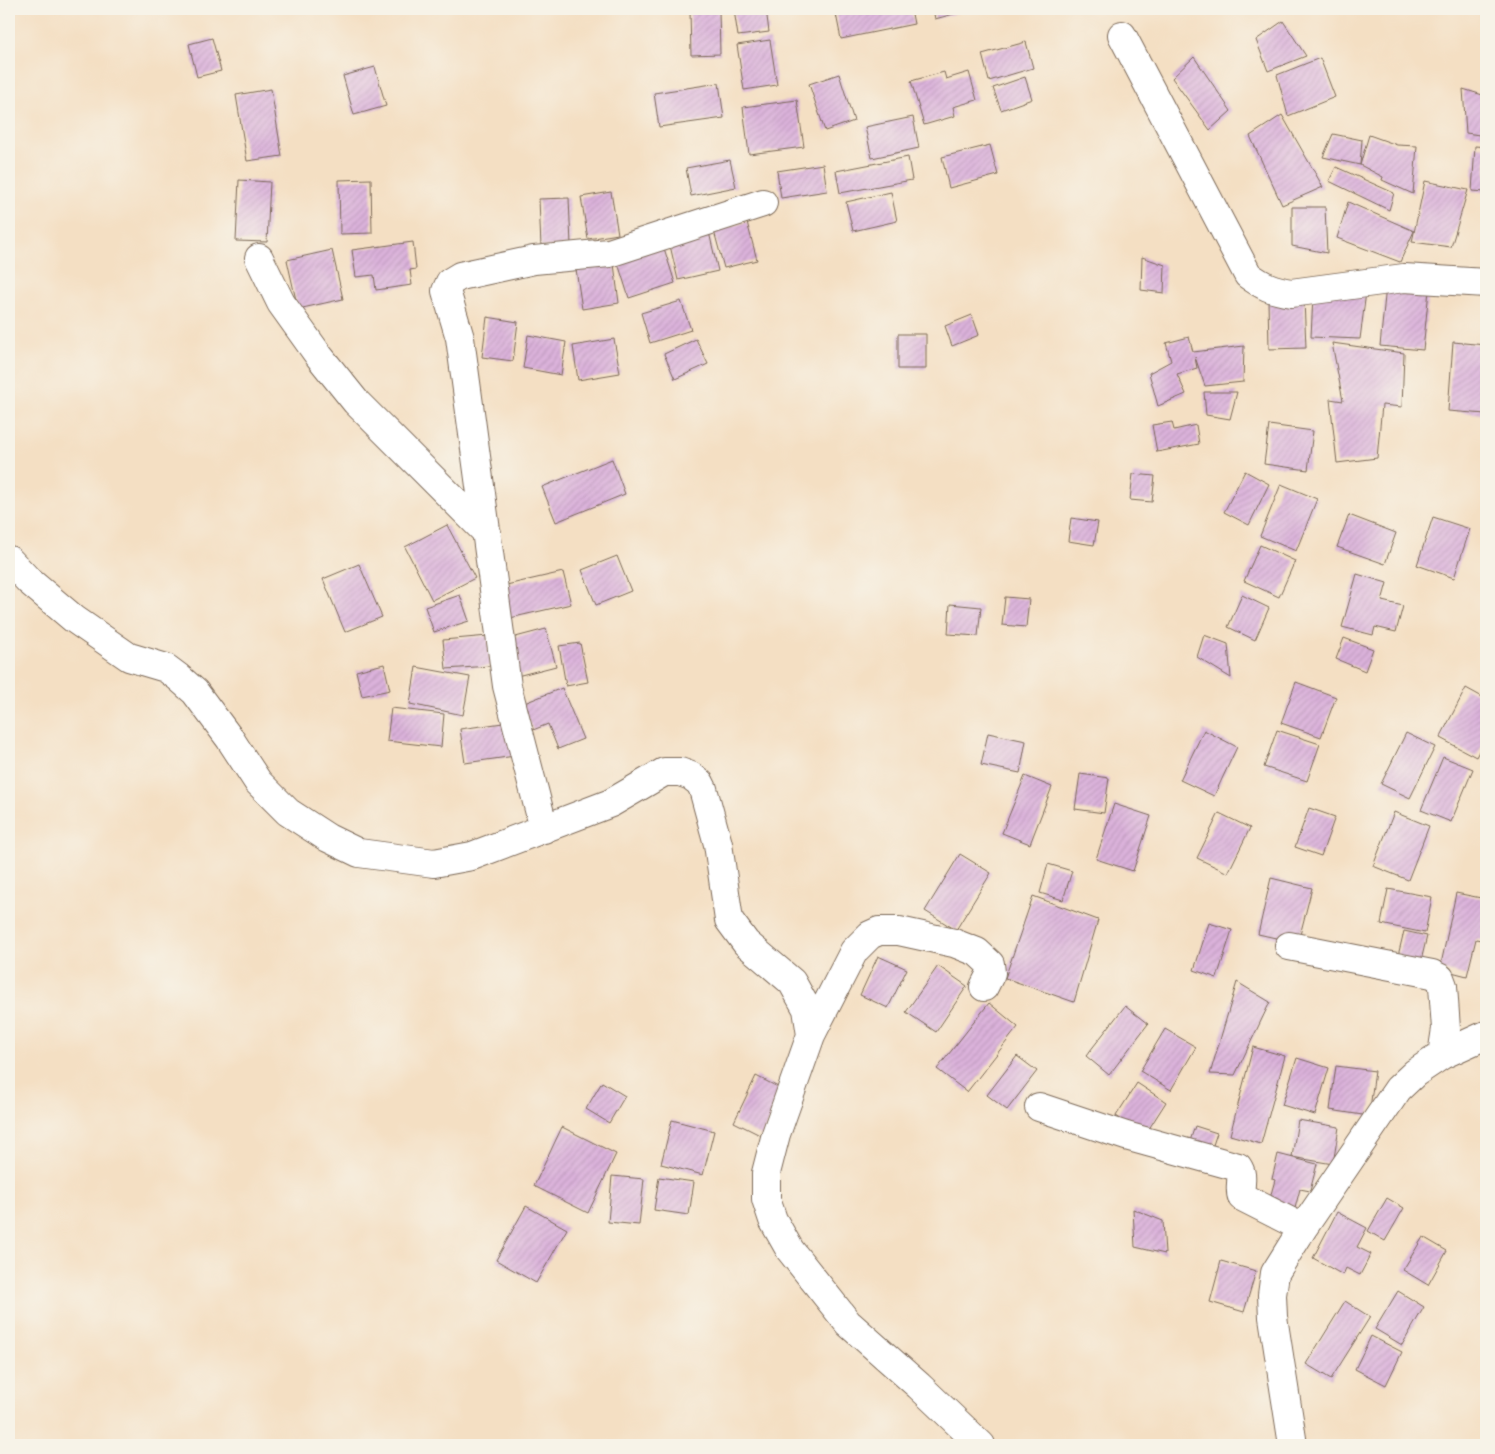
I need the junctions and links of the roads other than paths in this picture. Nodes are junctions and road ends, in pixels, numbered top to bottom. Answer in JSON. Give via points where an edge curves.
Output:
{"nodes":[{"id":1,"x":1122,"y":35,"type":"dead end"},
{"id":2,"x":763,"y":203,"type":"dead end"},
{"id":3,"x":258,"y":258,"type":"dead end"},
{"id":4,"x":1486,"y":283,"type":"edge"},
{"id":5,"x":487,"y":534,"type":"junction"},
{"id":6,"x":9,"y":560,"type":"edge"},
{"id":7,"x":544,"y":829,"type":"junction"},
{"id":8,"x":1289,"y":946,"type":"dead end"},
{"id":9,"x":984,"y":987,"type":"dead end"},
{"id":10,"x":811,"y":1035,"type":"junction"},
{"id":11,"x":1486,"y":1035,"type":"edge"},
{"id":12,"x":1442,"y":1055,"type":"junction"},
{"id":13,"x":1039,"y":1107,"type":"dead end"},
{"id":14,"x":1303,"y":1228,"type":"junction"},
{"id":15,"x":981,"y":1445,"type":"edge"},
{"id":16,"x":1293,"y":1445,"type":"edge"}],
"edges":[{"from":1,"to":4,"type":"street","via":[[1248,275],[1262,285],[1291,293],[1404,278]]},
{"from":2,"to":5,"type":"street","via":[[609,253],[534,260],[460,276],[450,282],[446,291],[460,338]]},
{"from":3,"to":5,"type":"street","via":[[281,303],[356,402]]},
{"from":5,"to":7,"type":"street","via":[[507,686]]},
{"from":6,"to":7,"type":"street","via":[[74,619],[113,646],[129,657],[166,668],[178,677],[195,692],[258,782],[288,812],[328,838],[360,853],[434,863],[472,856]]},
{"from":7,"to":10,"type":"street","via":[[611,803],[664,772],[691,776],[703,789],[718,844],[729,920],[746,943],[792,982],[807,1009]]},
{"from":8,"to":12,"type":"street","via":[[1440,978],[1444,986],[1446,1029]]},
{"from":9,"to":10,"type":"street","via":[[991,974],[990,964],[977,952],[945,941],[879,931],[854,951]]},
{"from":10,"to":15,"type":"street","via":[[776,1134],[766,1173],[766,1199],[773,1220],[790,1250],[848,1323]]},
{"from":11,"to":12,"type":"street"},
{"from":12,"to":14,"type":"street","via":[[1398,1089]]},
{"from":13,"to":14,"type":"street","via":[[1126,1136],[1238,1167],[1242,1175],[1242,1197]]},
{"from":14,"to":16,"type":"street","via":[[1275,1273],[1272,1295]]}]}
